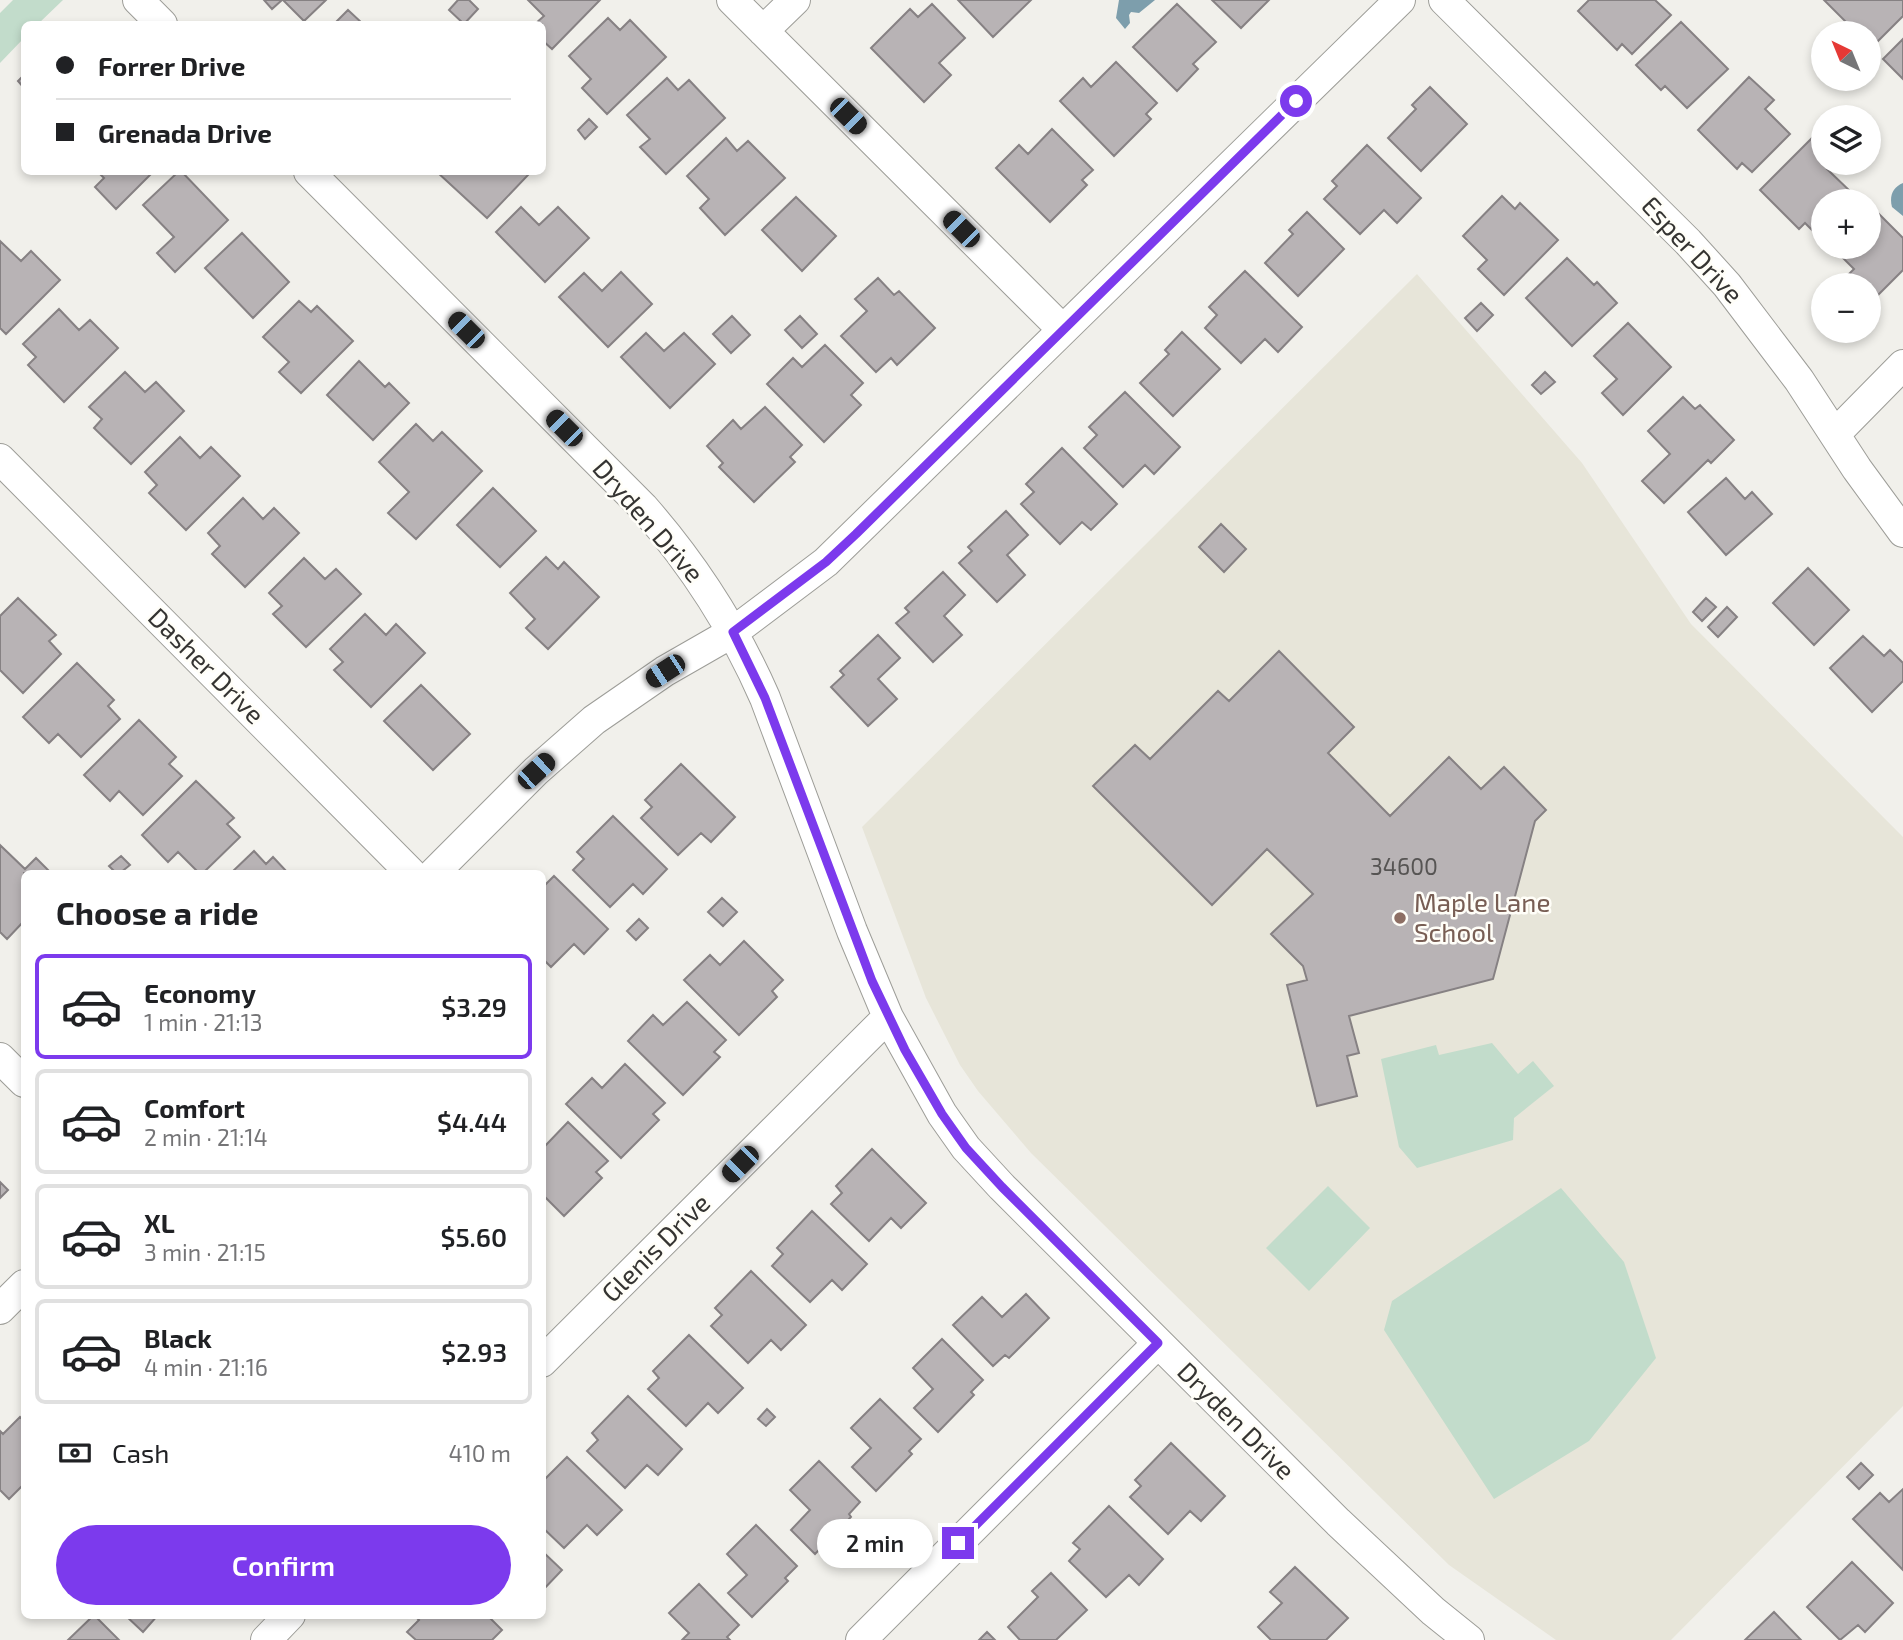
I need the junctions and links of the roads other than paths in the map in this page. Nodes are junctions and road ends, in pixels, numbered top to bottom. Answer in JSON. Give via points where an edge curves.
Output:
{"nodes":[{"id":1,"x":138,"y":0,"type":"edge"},
{"id":2,"x":732,"y":0,"type":"edge"},
{"id":3,"x":795,"y":0,"type":"edge"},
{"id":4,"x":1400,"y":0,"type":"edge"},
{"id":5,"x":1444,"y":0,"type":"edge"},
{"id":6,"x":159,"y":21,"type":"edge"},
{"id":7,"x":763,"y":32,"type":"junction"},
{"id":8,"x":312,"y":175,"type":"edge"},
{"id":9,"x":1063,"y":330,"type":"junction"},
{"id":10,"x":1903,"y":365,"type":"edge"},
{"id":11,"x":1836,"y":433,"type":"junction"},
{"id":12,"x":0,"y":459,"type":"edge"},
{"id":13,"x":1903,"y":532,"type":"edge"},
{"id":14,"x":733,"y":632,"type":"junction"},
{"id":15,"x":408,"y":870,"type":"edge"},
{"id":16,"x":437,"y":870,"type":"edge"},
{"id":17,"x":888,"y":1017,"type":"junction"},
{"id":18,"x":0,"y":1058,"type":"edge"},
{"id":19,"x":21,"y":1079,"type":"edge"},
{"id":20,"x":21,"y":1288,"type":"edge"},
{"id":21,"x":0,"y":1309,"type":"edge"},
{"id":22,"x":1158,"y":1343,"type":"junction"},
{"id":23,"x":546,"y":1358,"type":"edge"},
{"id":24,"x":286,"y":1619,"type":"edge"},
{"id":25,"x":1462,"y":1638,"type":"edge"},
{"id":26,"x":265,"y":1640,"type":"edge"},
{"id":27,"x":861,"y":1640,"type":"edge"}],
"edges":[{"from":1,"to":6,"type":"street"},
{"from":2,"to":7,"type":"street"},
{"from":3,"to":7,"type":"street"},
{"from":4,"to":9,"type":"street"},
{"from":5,"to":11,"type":"street","name":"Esper Drive","via":[[1727,285]]},
{"from":7,"to":9,"type":"street"},
{"from":8,"to":14,"type":"street","name":"Dryden Drive","via":[[643,508],[694,569]]},
{"from":9,"to":14,"type":"street","via":[[826,562]]},
{"from":10,"to":11,"type":"street"},
{"from":11,"to":13,"type":"street","name":"Esper Drive"},
{"from":12,"to":15,"type":"street","name":"Dasher Drive"},
{"from":14,"to":16,"type":"street","via":[[594,720]]},
{"from":14,"to":17,"type":"street","name":"Dryden Drive","via":[[765,698]]},
{"from":17,"to":22,"type":"street","name":"Dryden Drive","via":[[926,1088],[966,1148]]},
{"from":17,"to":23,"type":"street","name":"Glenis Drive"},
{"from":18,"to":19,"type":"street"},
{"from":20,"to":21,"type":"street"},
{"from":22,"to":25,"type":"street","name":"Dryden Drive"},
{"from":22,"to":27,"type":"street"},
{"from":24,"to":26,"type":"street"}]}
